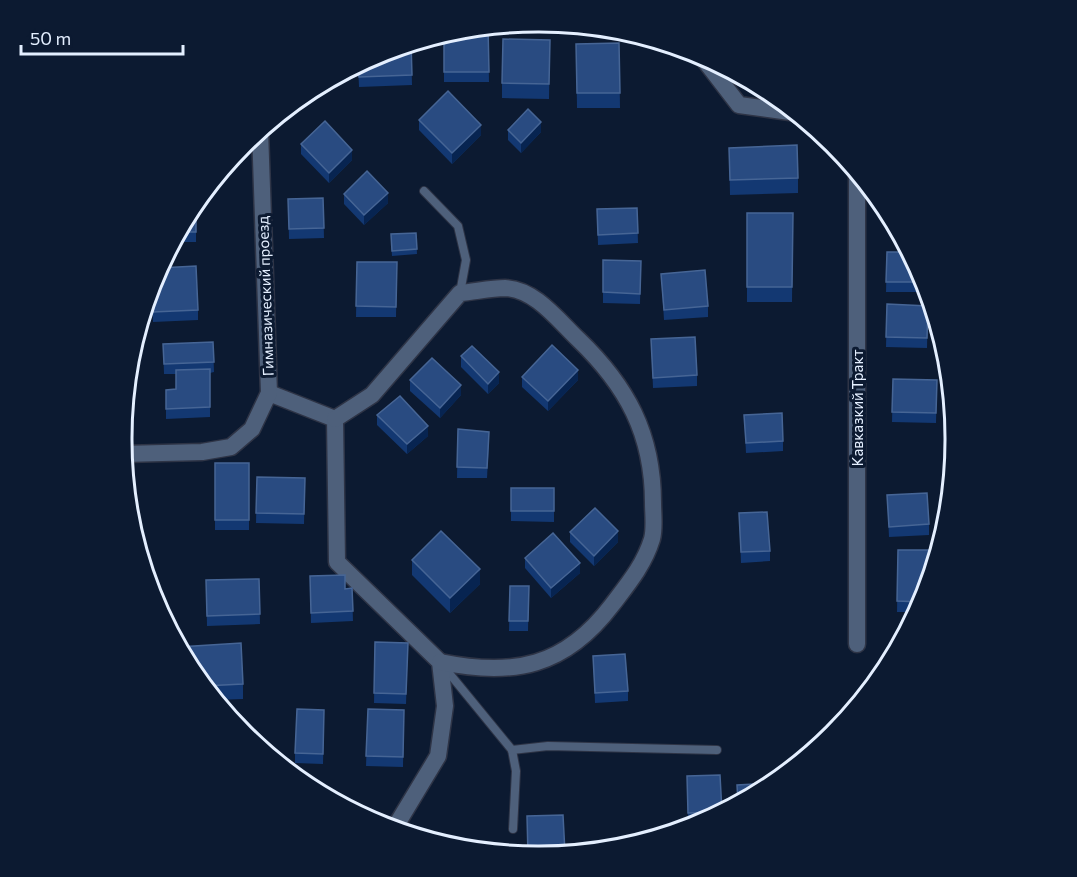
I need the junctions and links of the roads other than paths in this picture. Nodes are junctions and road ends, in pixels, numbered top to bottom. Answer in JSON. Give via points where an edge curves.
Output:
{"nodes":[{"id":1,"x":713,"y":70,"type":"edge"},
{"id":2,"x":779,"y":110,"type":"edge"},
{"id":3,"x":260,"y":142,"type":"edge"},
{"id":4,"x":857,"y":186,"type":"edge"},
{"id":5,"x":424,"y":191,"type":"dead end"},
{"id":6,"x":460,"y":293,"type":"junction"},
{"id":7,"x":269,"y":393,"type":"junction"},
{"id":8,"x":335,"y":419,"type":"junction"},
{"id":9,"x":132,"y":454,"type":"edge"},
{"id":10,"x":856,"y":644,"type":"dead end"},
{"id":11,"x":440,"y":662,"type":"junction"},
{"id":12,"x":512,"y":750,"type":"junction"},
{"id":13,"x":717,"y":750,"type":"dead end"},
{"id":14,"x":399,"y":821,"type":"edge"},
{"id":15,"x":513,"y":829,"type":"dead end"}],
"edges":[{"from":1,"to":2,"type":"street","via":[[740,105]]},
{"from":3,"to":7,"type":"street","name":"Гимназический проезд"},
{"from":4,"to":10,"type":"street","name":"Кавказкий Тракт"},
{"from":5,"to":6,"type":"lane","via":[[458,226],[466,260]]},
{"from":6,"to":8,"type":"street","via":[[372,395]]},
{"from":6,"to":11,"type":"street","via":[[506,288],[535,298],[591,352],[627,396],[644,430],[653,474],[652,537],[639,570],[597,624],[567,650],[537,663],[506,668],[472,668]]},
{"from":7,"to":8,"type":"street"},
{"from":7,"to":9,"type":"street","name":"Гимназический проезд","via":[[252,429],[231,447],[202,452]]},
{"from":8,"to":11,"type":"street","via":[[337,562]]},
{"from":11,"to":12,"type":"lane"},
{"from":11,"to":14,"type":"street","via":[[445,706],[438,756]]},
{"from":12,"to":13,"type":"lane","via":[[548,746]]},
{"from":12,"to":15,"type":"lane","via":[[516,771]]}]}
